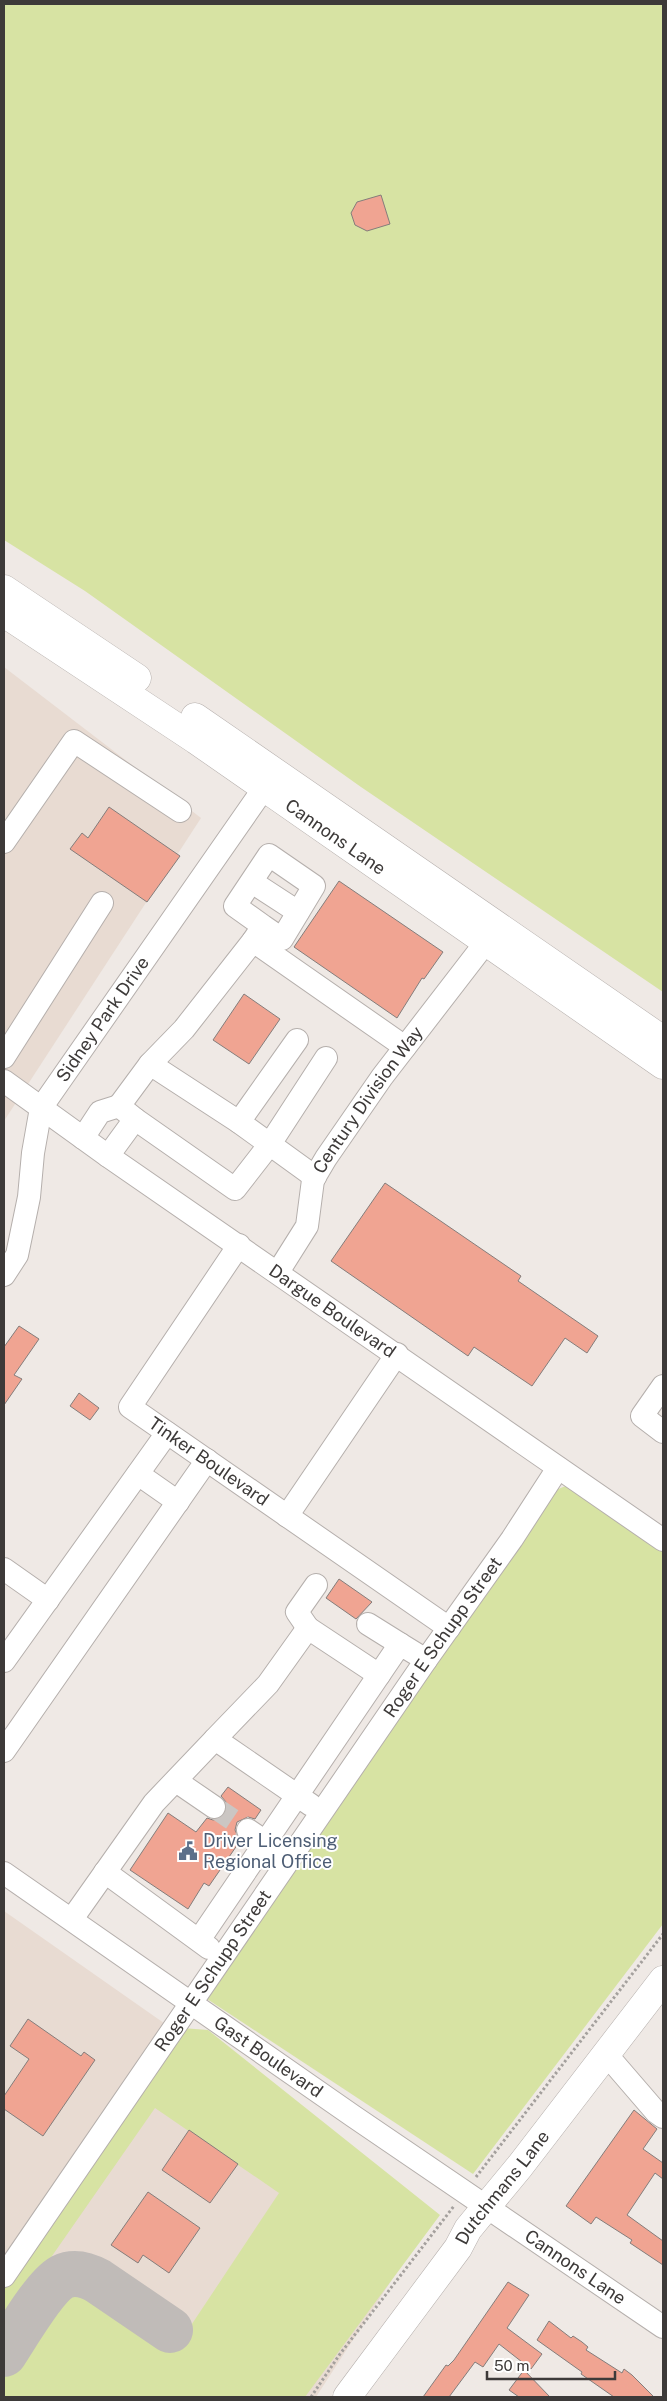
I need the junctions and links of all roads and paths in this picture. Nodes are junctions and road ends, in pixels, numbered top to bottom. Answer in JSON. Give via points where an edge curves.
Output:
{"nodes":[{"id":1,"x":4,"y":589,"type":"edge"},
{"id":2,"x":4,"y":613,"type":"edge"},
{"id":3,"x":271,"y":780,"type":"junction"},
{"id":4,"x":180,"y":811,"type":"dead end"},
{"id":5,"x":4,"y":842,"type":"edge"},
{"id":6,"x":252,"y":882,"type":"junction"},
{"id":7,"x":102,"y":903,"type":"dead end"},
{"id":8,"x":298,"y":912,"type":"junction"},
{"id":9,"x":492,"y":933,"type":"junction"},
{"id":10,"x":258,"y":934,"type":"junction"},
{"id":11,"x":297,"y":1040,"type":"dead end"},
{"id":12,"x":663,"y":1040,"type":"edge"},
{"id":13,"x":405,"y":1047,"type":"junction"},
{"id":14,"x":4,"y":1057,"type":"edge"},
{"id":15,"x":326,"y":1058,"type":"dead end"},
{"id":16,"x":150,"y":1064,"type":"junction"},
{"id":17,"x":663,"y":1065,"type":"edge"},
{"id":18,"x":4,"y":1081,"type":"edge"},
{"id":19,"x":42,"y":1108,"type":"junction"},
{"id":20,"x":127,"y":1112,"type":"junction"},
{"id":21,"x":239,"y":1122,"type":"junction"},
{"id":22,"x":83,"y":1138,"type":"junction"},
{"id":23,"x":270,"y":1144,"type":"junction"},
{"id":24,"x":108,"y":1156,"type":"junction"},
{"id":25,"x":315,"y":1177,"type":"junction"},
{"id":26,"x":238,"y":1245,"type":"junction"},
{"id":27,"x":278,"y":1272,"type":"junction"},
{"id":28,"x":4,"y":1275,"type":"edge"},
{"id":29,"x":397,"y":1354,"type":"junction"},
{"id":30,"x":663,"y":1386,"type":"edge"},
{"id":31,"x":663,"y":1432,"type":"edge"},
{"id":32,"x":167,"y":1433,"type":"junction"},
{"id":33,"x":207,"y":1460,"type":"junction"},
{"id":34,"x":558,"y":1468,"type":"junction"},
{"id":35,"x":138,"y":1474,"type":"junction"},
{"id":36,"x":178,"y":1502,"type":"junction"},
{"id":37,"x":287,"y":1516,"type":"junction"},
{"id":38,"x":663,"y":1540,"type":"edge"},
{"id":39,"x":4,"y":1569,"type":"edge"},
{"id":40,"x":316,"y":1585,"type":"dead end"},
{"id":41,"x":48,"y":1600,"type":"junction"},
{"id":42,"x":368,"y":1624,"type":"dead end"},
{"id":43,"x":308,"y":1628,"type":"junction"},
{"id":44,"x":449,"y":1628,"type":"junction"},
{"id":45,"x":400,"y":1644,"type":"junction"},
{"id":46,"x":426,"y":1660,"type":"junction"},
{"id":47,"x":4,"y":1661,"type":"edge"},
{"id":48,"x":379,"y":1675,"type":"junction"},
{"id":49,"x":215,"y":1739,"type":"junction"},
{"id":50,"x":4,"y":1751,"type":"edge"},
{"id":51,"x":176,"y":1781,"type":"junction"},
{"id":52,"x":298,"y":1796,"type":"junction"},
{"id":53,"x":214,"y":1807,"type":"tunnel mouth"},
{"id":54,"x":322,"y":1812,"type":"junction"},
{"id":55,"x":248,"y":1830,"type":"tunnel mouth"},
{"id":56,"x":266,"y":1843,"type":"junction"},
{"id":57,"x":290,"y":1859,"type":"junction"},
{"id":58,"x":105,"y":1872,"type":"junction"},
{"id":59,"x":4,"y":1873,"type":"edge"},
{"id":60,"x":72,"y":1919,"type":"junction"},
{"id":61,"x":663,"y":1934,"type":"edge"},
{"id":62,"x":199,"y":1940,"type":"junction"},
{"id":63,"x":222,"y":1958,"type":"junction"},
{"id":64,"x":663,"y":1980,"type":"edge"},
{"id":65,"x":191,"y":2003,"type":"junction"},
{"id":66,"x":606,"y":2054,"type":"junction"},
{"id":67,"x":663,"y":2117,"type":"edge"},
{"id":68,"x":476,"y":2199,"type":"junction"},
{"id":69,"x":4,"y":2276,"type":"edge"},
{"id":70,"x":663,"y":2327,"type":"edge"},
{"id":71,"x":311,"y":2397,"type":"edge"},
{"id":72,"x":347,"y":2397,"type":"edge"}],
"edges":[{"from":1,"to":3,"type":"main road","name":"Cannons Lane"},
{"from":2,"to":3,"type":"main road","name":"Cannons Lane","via":[[196,740]]},
{"from":3,"to":9,"type":"main road","name":"Cannons Lane"},
{"from":3,"to":19,"type":"street","name":"Sidney Park Drive"},
{"from":4,"to":5,"type":"street","via":[[74,741]]},
{"from":6,"to":8,"type":"street"},
{"from":6,"to":8,"type":"street","via":[[269,856],[314,886]]},
{"from":6,"to":10,"type":"street","via":[[235,906]]},
{"from":7,"to":14,"type":"street"},
{"from":8,"to":10,"type":"street","via":[[282,939]]},
{"from":9,"to":12,"type":"main road","name":"Cannons Lane"},
{"from":9,"to":13,"type":"street","name":"Century Division Way"},
{"from":9,"to":17,"type":"main road","name":"Cannons Lane"},
{"from":10,"to":13,"type":"street"},
{"from":10,"to":16,"type":"street","via":[[184,1028]]},
{"from":11,"to":21,"type":"street"},
{"from":13,"to":25,"type":"street","name":"Century Division Way"},
{"from":15,"to":23,"type":"street"},
{"from":16,"to":20,"type":"street"},
{"from":16,"to":21,"type":"street"},
{"from":18,"to":19,"type":"street","name":"Dargue Boulevard"},
{"from":19,"to":22,"type":"street","name":"Dargue Boulevard"},
{"from":19,"to":28,"type":"street","name":"Sidney Park Drive","via":[[33,1152],[30,1197],[17,1255]]},
{"from":20,"to":22,"type":"street","via":[[100,1112]]},
{"from":20,"to":23,"type":"street","via":[[235,1189]]},
{"from":20,"to":24,"type":"street"},
{"from":21,"to":23,"type":"street"},
{"from":22,"to":24,"type":"street","name":"Dargue Boulevard"},
{"from":23,"to":25,"type":"street"},
{"from":24,"to":26,"type":"street","name":"Dargue Boulevard"},
{"from":25,"to":27,"type":"street","name":"Century Division Way","via":[[307,1226]]},
{"from":26,"to":27,"type":"street","name":"Dargue Boulevard"},
{"from":26,"to":32,"type":"street","name":"Tinker Boulevard","via":[[130,1407]]},
{"from":27,"to":29,"type":"street","name":"Dargue Boulevard"},
{"from":29,"to":34,"type":"street","name":"Dargue Boulevard"},
{"from":29,"to":37,"type":"street"},
{"from":30,"to":31,"type":"street","via":[[642,1416]]},
{"from":32,"to":33,"type":"street","name":"Tinker Boulevard"},
{"from":32,"to":35,"type":"street"},
{"from":33,"to":36,"type":"street"},
{"from":33,"to":37,"type":"street","name":"Tinker Boulevard"},
{"from":34,"to":38,"type":"street","name":"Dargue Boulevard"},
{"from":34,"to":44,"type":"street","name":"Roger E Schupp Street"},
{"from":35,"to":36,"type":"street"},
{"from":35,"to":41,"type":"street"},
{"from":36,"to":50,"type":"street"},
{"from":37,"to":44,"type":"street","name":"Tinker Boulevard"},
{"from":39,"to":41,"type":"street"},
{"from":40,"to":43,"type":"street","via":[[297,1612]]},
{"from":41,"to":47,"type":"street"},
{"from":42,"to":45,"type":"street"},
{"from":43,"to":48,"type":"street"},
{"from":43,"to":49,"type":"street","via":[[268,1684]]},
{"from":44,"to":46,"type":"street","name":"Roger E Schupp Street"},
{"from":45,"to":46,"type":"street"},
{"from":45,"to":48,"type":"street"},
{"from":46,"to":54,"type":"street","name":"Roger E Schupp Street"},
{"from":48,"to":52,"type":"street"},
{"from":49,"to":51,"type":"street"},
{"from":49,"to":52,"type":"street"},
{"from":51,"to":53,"type":"street"},
{"from":51,"to":58,"type":"street","via":[[154,1803]]},
{"from":52,"to":54,"type":"street"},
{"from":52,"to":56,"type":"street"},
{"from":54,"to":57,"type":"street","name":"Roger E Schupp Street"},
{"from":55,"to":56,"type":"street"},
{"from":56,"to":57,"type":"street"},
{"from":56,"to":62,"type":"street"},
{"from":57,"to":63,"type":"street","name":"Roger E Schupp Street"},
{"from":58,"to":60,"type":"street"},
{"from":58,"to":62,"type":"street"},
{"from":59,"to":60,"type":"street","name":"Gast Boulevard"},
{"from":60,"to":65,"type":"street","name":"Gast Boulevard"},
{"from":61,"to":68,"type":"path"},
{"from":62,"to":63,"type":"street"},
{"from":63,"to":65,"type":"street","name":"Roger E Schupp Street"},
{"from":64,"to":66,"type":"main road","name":"Dutchmans Lane"},
{"from":65,"to":68,"type":"street","name":"Gast Boulevard"},
{"from":65,"to":69,"type":"street","name":"Roger E Schupp Street"},
{"from":66,"to":67,"type":"street"},
{"from":66,"to":68,"type":"main road","name":"Dutchmans Lane","via":[[520,2166]]},
{"from":68,"to":70,"type":"street","name":"Cannons Lane"},
{"from":68,"to":71,"type":"path","via":[[340,2354]]},
{"from":68,"to":72,"type":"main road","name":"Dutchmans Lane","via":[[468,2229],[458,2248]]}]}
